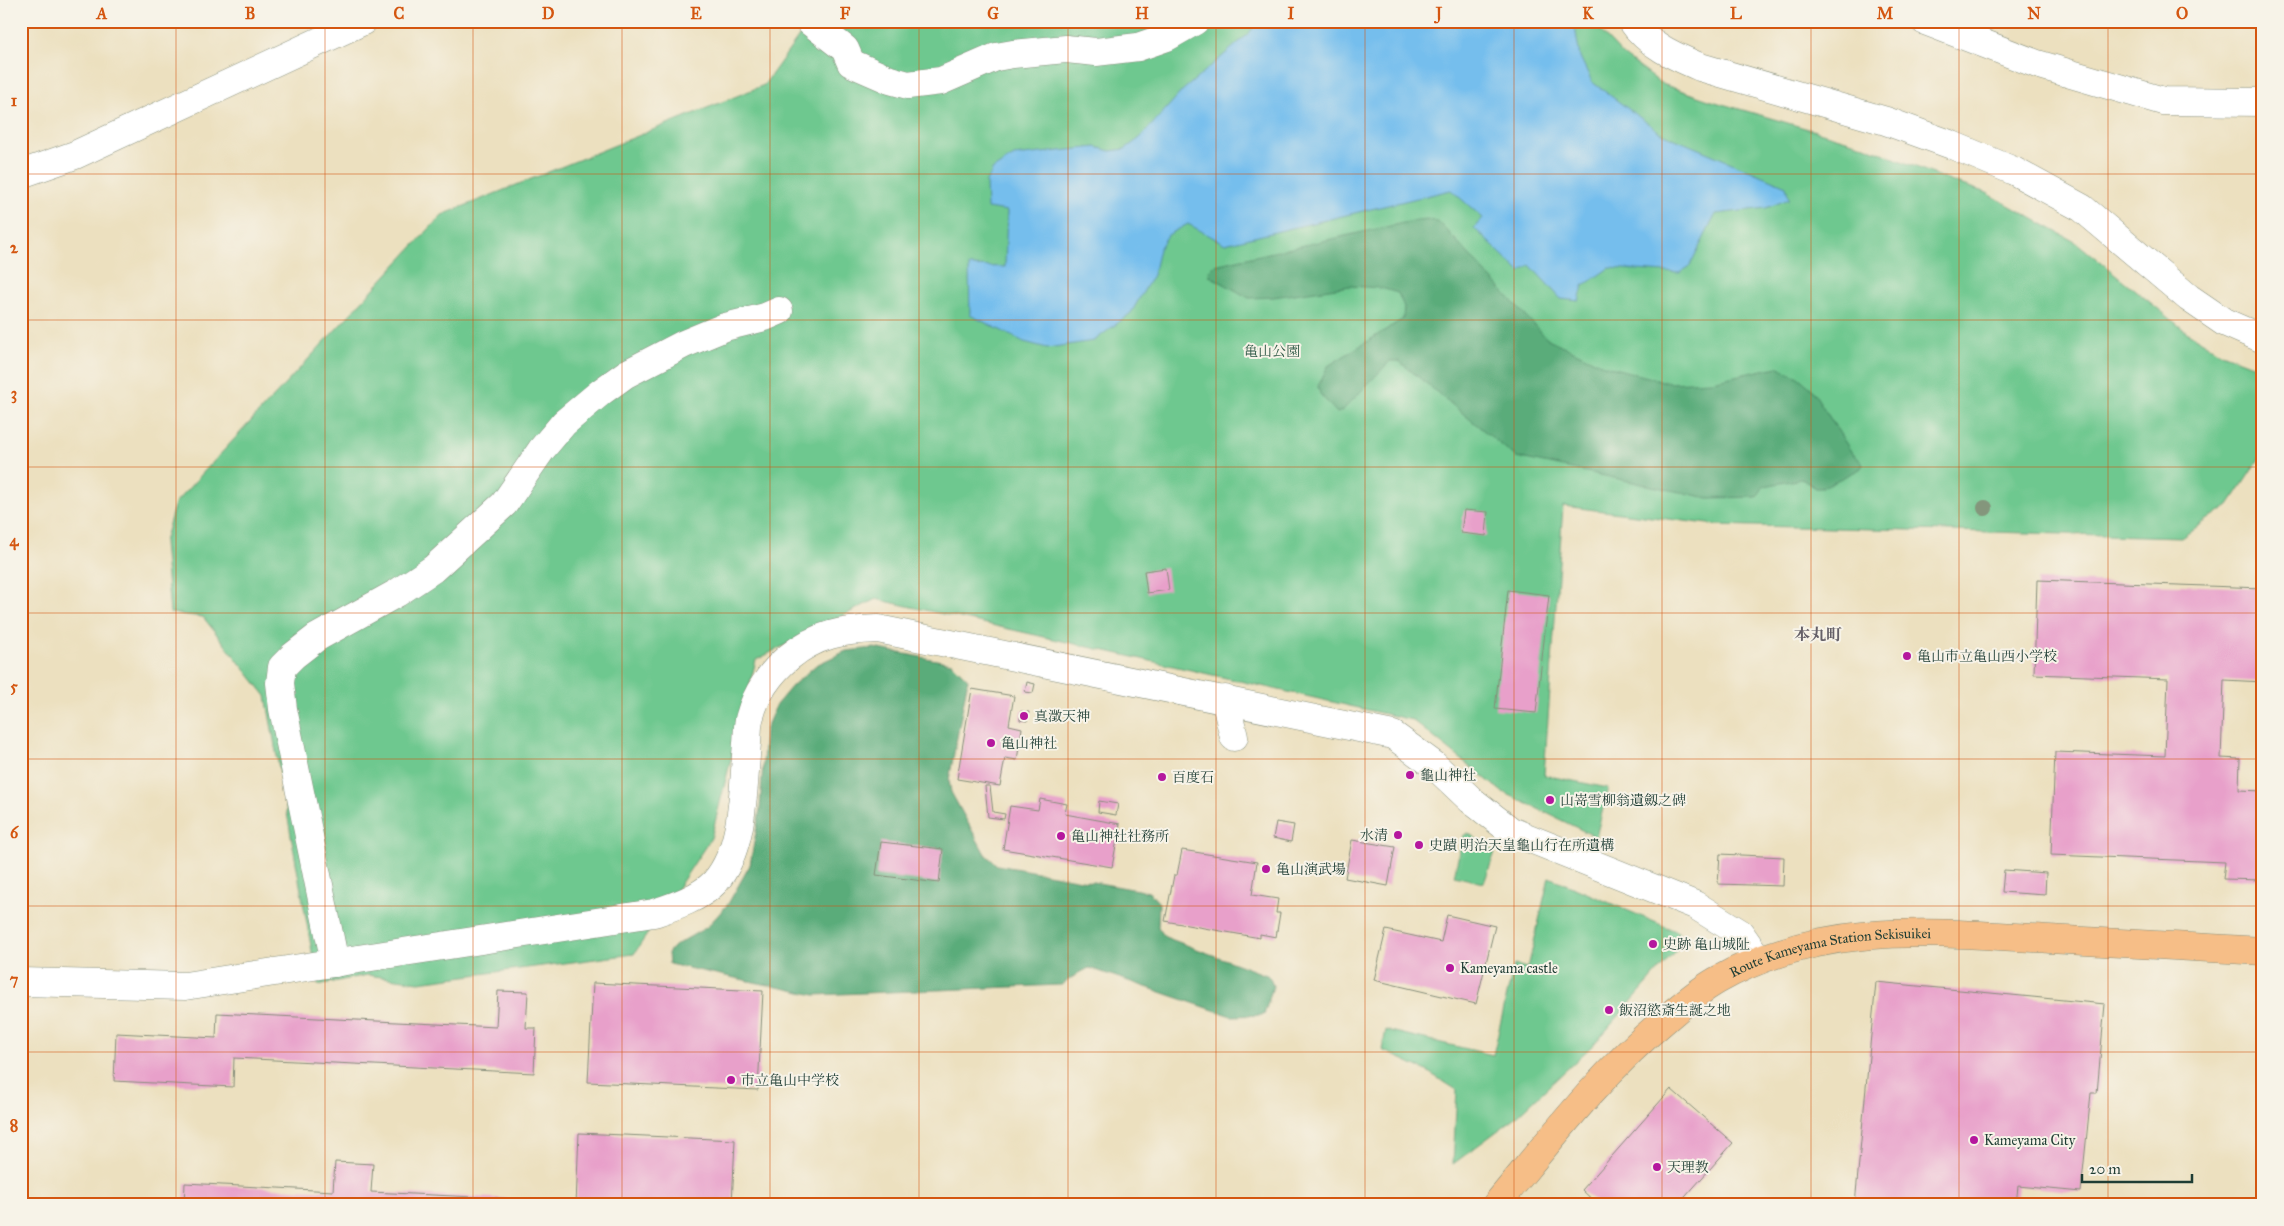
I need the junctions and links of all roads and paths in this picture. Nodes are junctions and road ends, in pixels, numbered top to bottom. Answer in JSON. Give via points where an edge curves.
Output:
{"nodes":[{"id":1,"x":363,"y":21,"type":"edge"},
{"id":2,"x":809,"y":21,"type":"edge"},
{"id":3,"x":1195,"y":21,"type":"edge"},
{"id":4,"x":1632,"y":21,"type":"edge"},
{"id":5,"x":1925,"y":21,"type":"edge"},
{"id":6,"x":2263,"y":102,"type":"edge"},
{"id":7,"x":21,"y":174,"type":"edge"},
{"id":8,"x":779,"y":311,"type":"dead end"},
{"id":9,"x":2263,"y":339,"type":"edge"},
{"id":10,"x":1225,"y":699,"type":"junction"},
{"id":11,"x":1234,"y":737,"type":"dead end"},
{"id":12,"x":2263,"y":951,"type":"edge"},
{"id":13,"x":1759,"y":960,"type":"junction"},
{"id":14,"x":335,"y":963,"type":"junction"},
{"id":15,"x":21,"y":982,"type":"edge"},
{"id":16,"x":1496,"y":1205,"type":"edge"}],
"edges":[{"from":1,"to":7,"type":"street","via":[[75,155]]},
{"from":2,"to":3,"type":"street","via":[[845,49],[851,63],[908,85],[941,80],[1013,54],[1059,49],[1096,52],[1138,47],[1167,37]]},
{"from":4,"to":9,"type":"street","via":[[1639,32],[1671,55],[1700,67],[1886,121],[2014,171],[2082,208],[2189,298],[2224,322]]},
{"from":5,"to":6,"type":"street","via":[[2037,64],[2163,101]]},
{"from":8,"to":14,"type":"street","via":[[725,327],[626,374],[564,423],[504,504],[433,569],[316,638],[282,667],[283,709]]},
{"from":10,"to":11,"type":"street"},
{"from":10,"to":13,"type":"street","via":[[1393,734],[1511,831],[1695,905],[1740,933]]},
{"from":10,"to":14,"type":"street","via":[[878,629],[847,629],[813,640],[778,666],[762,689],[749,717],[738,831],[732,854],[714,882],[688,901],[654,913]]},
{"from":12,"to":13,"type":"main road","name":"Route Kameyama Station Sekisuikei","via":[[1948,933],[1886,933],[1815,942]]},
{"from":13,"to":16,"type":"main road","name":"Route Kameyama Station Sekisuikei","via":[[1715,982],[1650,1031],[1610,1070]]},
{"from":14,"to":15,"type":"street","via":[[185,986]]}]}
